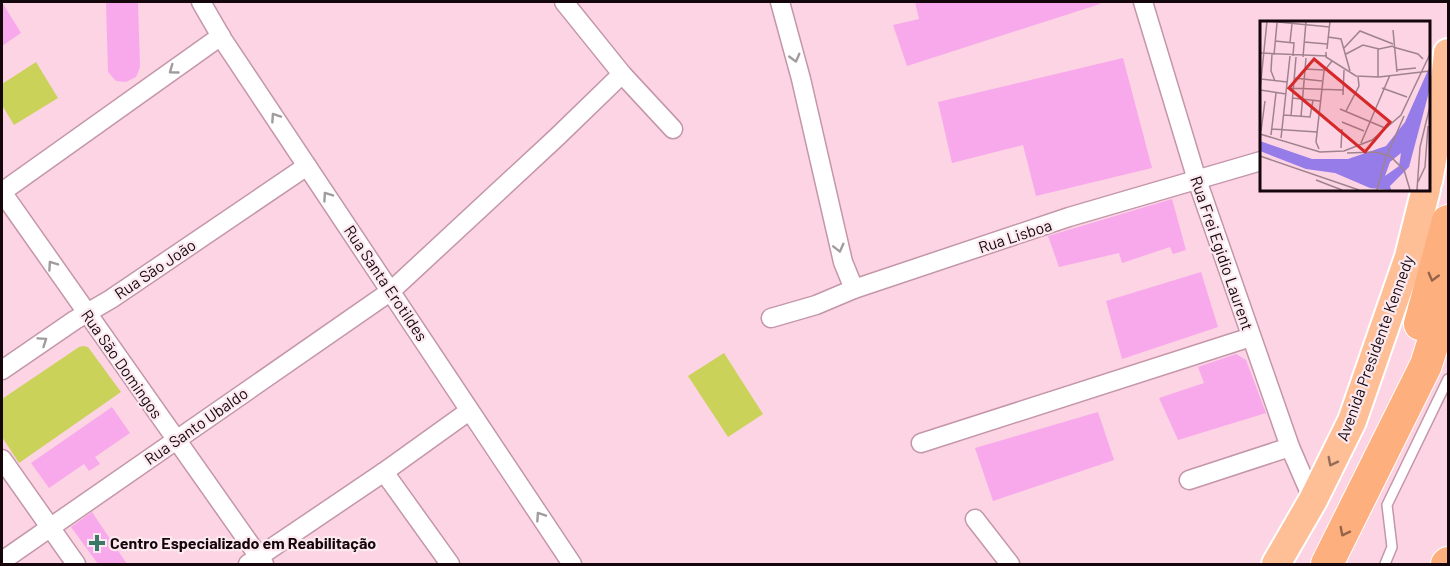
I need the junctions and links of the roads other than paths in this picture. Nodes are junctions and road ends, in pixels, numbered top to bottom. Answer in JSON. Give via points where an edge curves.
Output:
{"nodes":[{"id":1,"x":201,"y":2,"type":"edge"},
{"id":2,"x":564,"y":2,"type":"edge"},
{"id":3,"x":780,"y":2,"type":"edge"},
{"id":4,"x":1143,"y":2,"type":"edge"},
{"id":5,"x":221,"y":36,"type":"junction"},
{"id":6,"x":1449,"y":52,"type":"edge"},
{"id":7,"x":622,"y":74,"type":"junction"},
{"id":8,"x":1435,"y":110,"type":"edge"},
{"id":9,"x":673,"y":129,"type":"dead end"},
{"id":10,"x":1260,"y":161,"type":"edge"},
{"id":11,"x":307,"y":166,"type":"junction"},
{"id":12,"x":1429,"y":172,"type":"edge"},
{"id":13,"x":1197,"y":180,"type":"junction"},
{"id":14,"x":1426,"y":190,"type":"edge"},
{"id":15,"x":2,"y":192,"type":"edge"},
{"id":16,"x":1449,"y":220,"type":"edge"},
{"id":17,"x":854,"y":289,"type":"junction"},
{"id":18,"x":391,"y":291,"type":"junction"},
{"id":19,"x":1449,"y":296,"type":"edge"},
{"id":20,"x":86,"y":313,"type":"junction"},
{"id":21,"x":771,"y":318,"type":"dead end"},
{"id":22,"x":1251,"y":338,"type":"junction"},
{"id":23,"x":2,"y":370,"type":"edge"},
{"id":24,"x":1449,"y":379,"type":"edge"},
{"id":25,"x":469,"y":411,"type":"junction"},
{"id":26,"x":176,"y":440,"type":"junction"},
{"id":27,"x":1387,"y":442,"type":"junction"},
{"id":28,"x":921,"y":443,"type":"dead end"},
{"id":29,"x":1290,"y":447,"type":"junction"},
{"id":30,"x":2,"y":459,"type":"edge"},
{"id":31,"x":384,"y":472,"type":"junction"},
{"id":32,"x":1189,"y":480,"type":"dead end"},
{"id":33,"x":1313,"y":500,"type":"junction"},
{"id":34,"x":975,"y":519,"type":"dead end"},
{"id":35,"x":50,"y":528,"type":"junction"},
{"id":36,"x":2,"y":561,"type":"edge"},
{"id":37,"x":257,"y":562,"type":"edge"},
{"id":38,"x":76,"y":564,"type":"edge"},
{"id":39,"x":450,"y":564,"type":"edge"},
{"id":40,"x":572,"y":564,"type":"edge"},
{"id":41,"x":1010,"y":564,"type":"edge"},
{"id":42,"x":1276,"y":564,"type":"edge"},
{"id":43,"x":1327,"y":564,"type":"edge"},
{"id":44,"x":1385,"y":564,"type":"edge"}],
"edges":[{"from":1,"to":5,"type":"street","name":"Rua Santa Erotildes"},
{"from":2,"to":7,"type":"street"},
{"from":3,"to":17,"type":"street","one_way":true,"via":[[843,262]]},
{"from":4,"to":13,"type":"street","name":"Rua Frei Egidio Laurent"},
{"from":11,"to":5,"type":"street","name":"Rua Santa Erotildes","one_way":true},
{"from":5,"to":15,"type":"street","one_way":true},
{"from":6,"to":8,"type":"highway"},
{"from":7,"to":9,"type":"street"},
{"from":7,"to":18,"type":"street","name":"Rua Santo Ubaldo"},
{"from":8,"to":12,"type":"highway"},
{"from":10,"to":13,"type":"street","name":"Rua Lisboa"},
{"from":18,"to":11,"type":"street","name":"Rua Santa Erotildes","one_way":true},
{"from":11,"to":20,"type":"street","name":"Rua São João"},
{"from":13,"to":17,"type":"street","name":"Rua Lisboa"},
{"from":13,"to":22,"type":"street","name":"Rua Frei Egidio Laurent"},
{"from":14,"to":33,"type":"highway","name":"Avenida Presidente Kennedy","one_way":true,"via":[[1386,330],[1352,421]]},
{"from":20,"to":15,"type":"street","name":"Rua São Domingos","one_way":true},
{"from":16,"to":27,"type":"highway","one_way":true},
{"from":17,"to":21,"type":"street","name":"Rua Lisboa"},
{"from":18,"to":25,"type":"street","name":"Rua Santa Erotildes"},
{"from":18,"to":26,"type":"street","name":"Rua Santo Ubaldo"},
{"from":19,"to":27,"type":"highway","via":[[1426,365]]},
{"from":23,"to":20,"type":"street","name":"Rua São João","one_way":true},
{"from":20,"to":26,"type":"street","name":"Rua São Domingos"},
{"from":22,"to":28,"type":"street"},
{"from":22,"to":29,"type":"street","name":"Rua Frei Egidio Laurent"},
{"from":24,"to":44,"type":"lane","via":[[1387,505],[1392,547]]},
{"from":25,"to":31,"type":"street"},
{"from":40,"to":25,"type":"street","name":"Rua Santa Erotildes","one_way":true},
{"from":26,"to":35,"type":"street","name":"Rua Santo Ubaldo"},
{"from":26,"to":37,"type":"street","name":"Rua São Domingos"},
{"from":27,"to":43,"type":"highway","one_way":true},
{"from":29,"to":32,"type":"street"},
{"from":29,"to":33,"type":"street","name":"Rua Frei Egidio Laurent"},
{"from":30,"to":35,"type":"street"},
{"from":31,"to":37,"type":"street"},
{"from":31,"to":39,"type":"street"},
{"from":33,"to":42,"type":"highway","name":"Avenida Presidente Kennedy"},
{"from":34,"to":41,"type":"street"},
{"from":35,"to":36,"type":"street","name":"Rua Santo Ubaldo"},
{"from":35,"to":38,"type":"street"}]}
